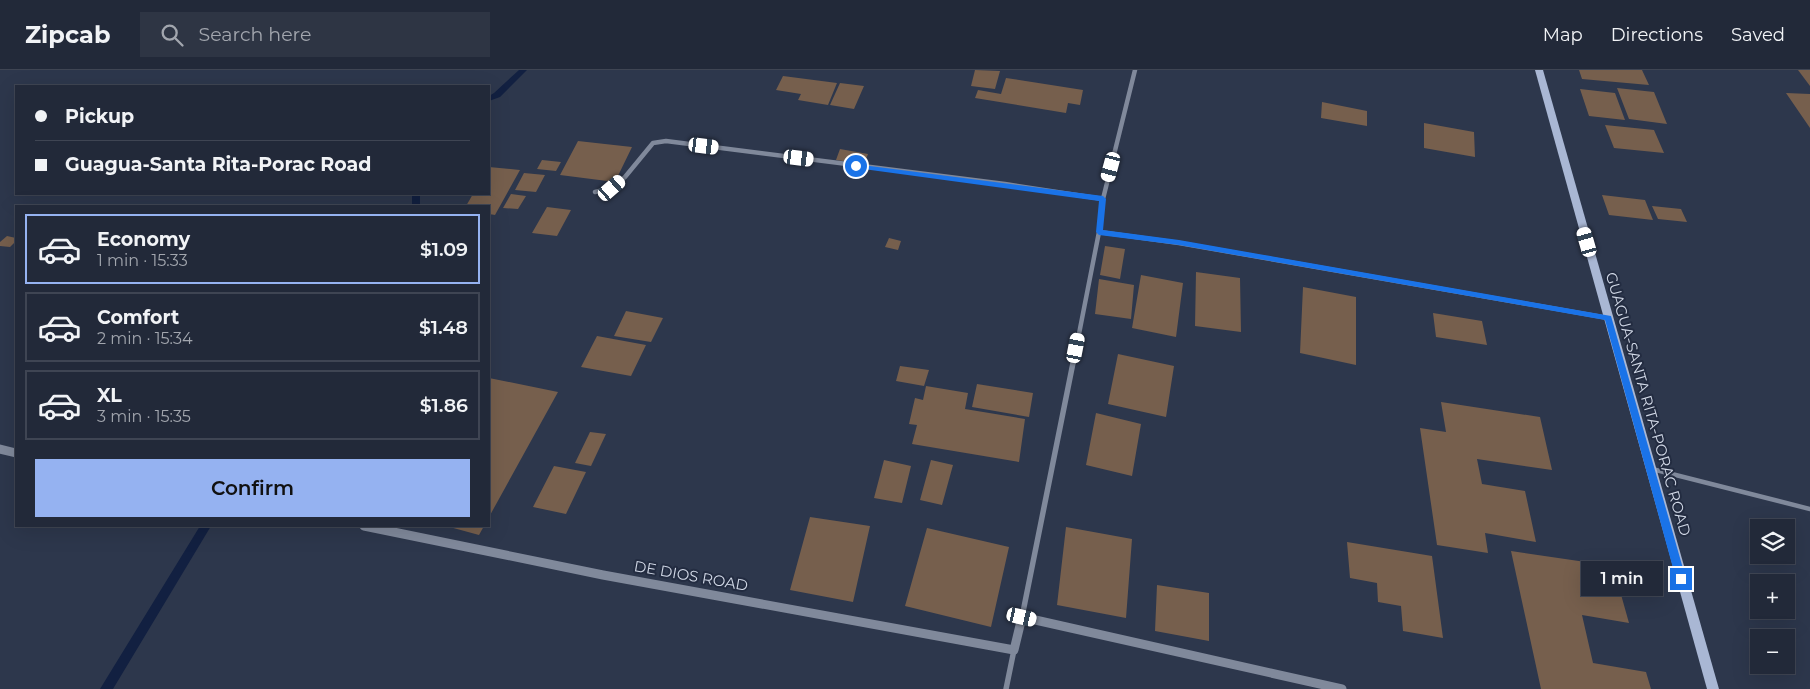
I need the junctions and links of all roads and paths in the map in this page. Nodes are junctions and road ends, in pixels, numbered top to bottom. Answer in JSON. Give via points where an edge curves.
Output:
{"nodes":[{"id":1,"x":1135,"y":70,"type":"edge"},
{"id":2,"x":1539,"y":70,"type":"edge"},
{"id":3,"x":595,"y":192,"type":"dead end"},
{"id":4,"x":1103,"y":199,"type":"junction"},
{"id":5,"x":1099,"y":232,"type":"junction"},
{"id":6,"x":1608,"y":318,"type":"junction"},
{"id":7,"x":0,"y":449,"type":"edge"},
{"id":8,"x":15,"y":453,"type":"edge"},
{"id":9,"x":1650,"y":469,"type":"junction"},
{"id":10,"x":1810,"y":509,"type":"edge"},
{"id":11,"x":369,"y":527,"type":"edge"},
{"id":12,"x":1022,"y":617,"type":"junction"},
{"id":13,"x":1014,"y":650,"type":"junction"},
{"id":14,"x":1006,"y":689,"type":"edge"},
{"id":15,"x":1342,"y":689,"type":"edge"},
{"id":16,"x":1713,"y":689,"type":"edge"}],
"edges":[{"from":1,"to":4,"type":"street"},
{"from":2,"to":6,"type":"main road","name":"GUAGUA-SANTA RITA-PORAC ROAD"},
{"from":3,"to":4,"type":"street","via":[[612,188],[653,144],[666,141]]},
{"from":4,"to":5,"type":"street"},
{"from":5,"to":6,"type":"street"},
{"from":5,"to":12,"type":"street"},
{"from":6,"to":9,"type":"main road","name":"GUAGUA-SANTA RITA-PORAC ROAD"},
{"from":7,"to":8,"type":"street"},
{"from":9,"to":10,"type":"lane"},
{"from":9,"to":16,"type":"main road","name":"GUAGUA-SANTA RITA-PORAC ROAD"},
{"from":11,"to":13,"type":"street","name":"DE DIOS ROAD","via":[[603,575]]},
{"from":12,"to":13,"type":"street"},
{"from":12,"to":15,"type":"street"},
{"from":13,"to":14,"type":"street"}]}
